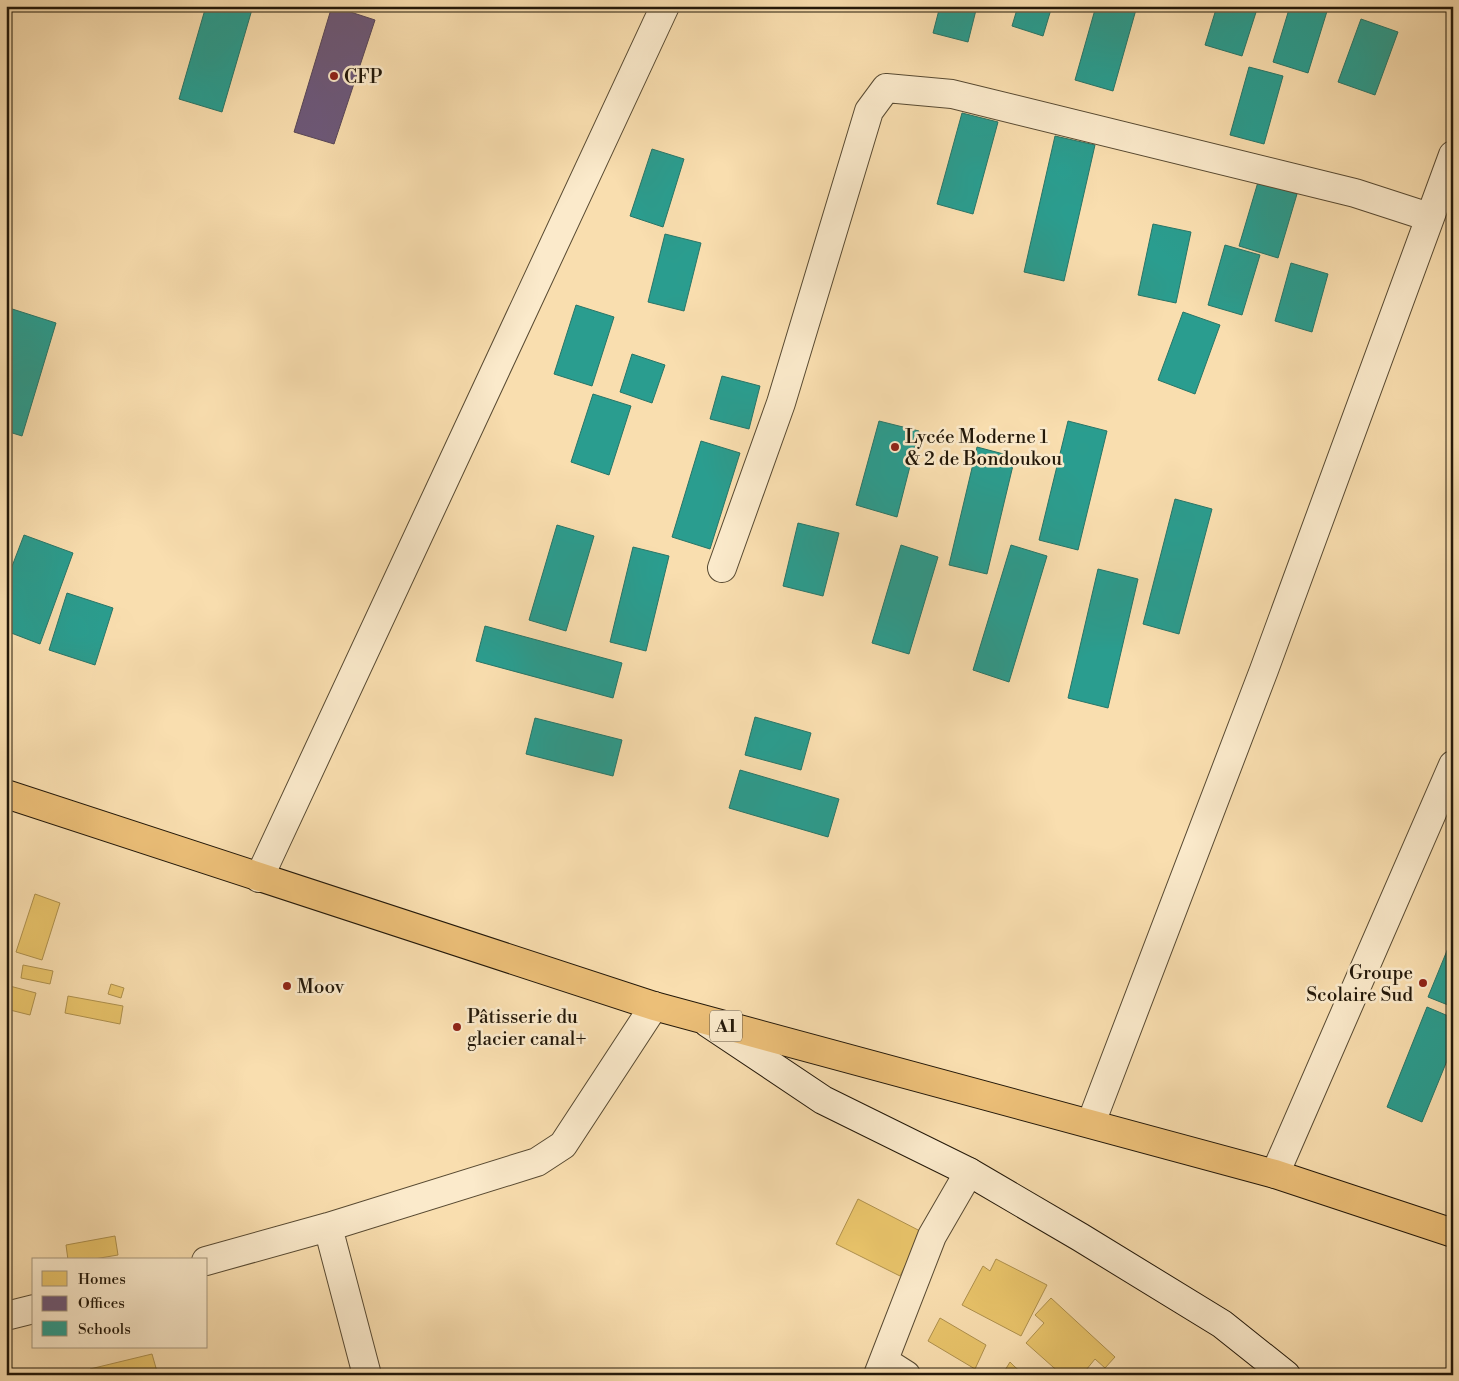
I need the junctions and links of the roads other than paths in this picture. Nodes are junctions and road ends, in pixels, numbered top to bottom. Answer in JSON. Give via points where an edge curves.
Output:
{"nodes":[{"id":1,"x":665,"y":6,"type":"edge"},
{"id":2,"x":1453,"y":155,"type":"edge"},
{"id":3,"x":1428,"y":217,"type":"junction"},
{"id":4,"x":722,"y":568,"type":"dead end"},
{"id":5,"x":1453,"y":766,"type":"edge"},
{"id":6,"x":6,"y":794,"type":"edge"},
{"id":7,"x":259,"y":878,"type":"junction"},
{"id":8,"x":654,"y":1006,"type":"junction"},
{"id":9,"x":704,"y":1020,"type":"junction"},
{"id":10,"x":1091,"y":1123,"type":"junction"},
{"id":11,"x":969,"y":1172,"type":"junction"},
{"id":12,"x":1275,"y":1174,"type":"junction"},
{"id":13,"x":328,"y":1227,"type":"junction"},
{"id":14,"x":1453,"y":1233,"type":"edge"},
{"id":15,"x":208,"y":1260,"type":"edge"},
{"id":16,"x":32,"y":1310,"type":"edge"},
{"id":17,"x":6,"y":1316,"type":"edge"},
{"id":18,"x":889,"y":1370,"type":"edge"},
{"id":19,"x":367,"y":1375,"type":"edge"},
{"id":20,"x":1286,"y":1375,"type":"edge"}],
"edges":[{"from":1,"to":7,"type":"street"},
{"from":2,"to":3,"type":"street"},
{"from":3,"to":4,"type":"street","via":[[1355,193],[952,94],[886,88],[869,111],[781,403]]},
{"from":3,"to":10,"type":"street","via":[[1264,670]]},
{"from":5,"to":12,"type":"street"},
{"from":6,"to":7,"type":"main road","number":"A1"},
{"from":7,"to":8,"type":"main road","number":"A1"},
{"from":8,"to":9,"type":"main road","number":"A1"},
{"from":8,"to":13,"type":"street","via":[[563,1145],[537,1162]]},
{"from":9,"to":10,"type":"main road","number":"A1"},
{"from":9,"to":11,"type":"street","via":[[823,1100]]},
{"from":10,"to":12,"type":"main road","number":"A1"},
{"from":11,"to":18,"type":"street","via":[[932,1236]]},
{"from":11,"to":20,"type":"street","via":[[1222,1324]]},
{"from":12,"to":14,"type":"main road","number":"A1"},
{"from":13,"to":15,"type":"street"},
{"from":13,"to":19,"type":"street"},
{"from":16,"to":17,"type":"street"}]}
